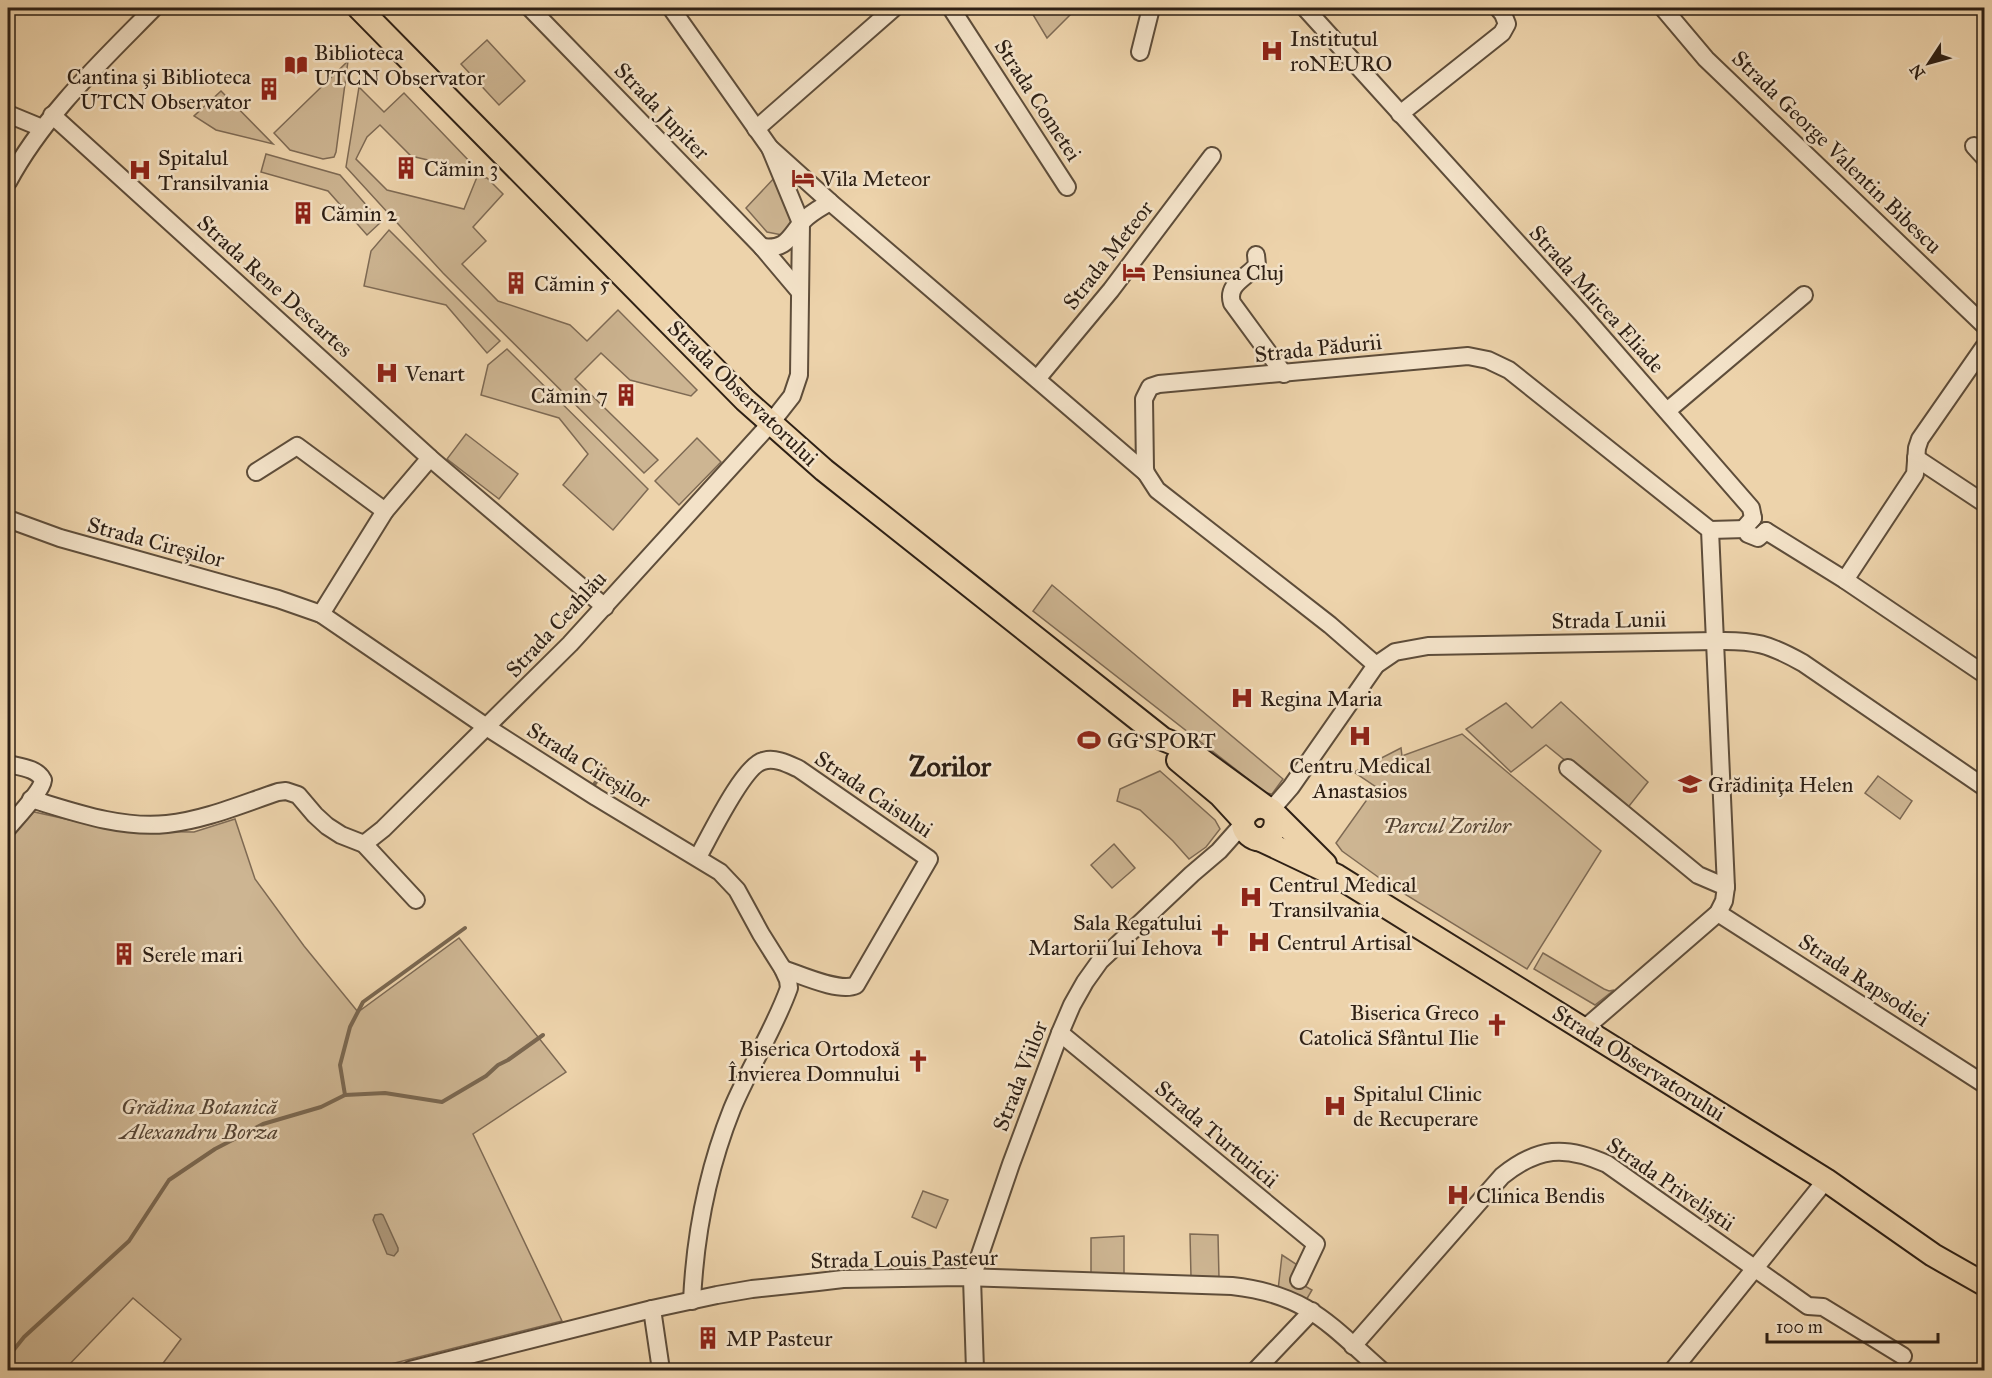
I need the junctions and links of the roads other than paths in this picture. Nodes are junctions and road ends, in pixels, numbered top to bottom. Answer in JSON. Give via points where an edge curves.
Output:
{"nodes":[{"id":1,"x":154,"y":8,"type":"edge"},
{"id":2,"x":358,"y":8,"type":"edge"},
{"id":3,"x":530,"y":8,"type":"edge"},
{"id":4,"x":894,"y":8,"type":"edge"},
{"id":5,"x":951,"y":8,"type":"edge"},
{"id":6,"x":1151,"y":8,"type":"edge"},
{"id":7,"x":1305,"y":8,"type":"edge"},
{"id":8,"x":1498,"y":8,"type":"edge"},
{"id":9,"x":1663,"y":8,"type":"edge"},
{"id":10,"x":676,"y":9,"type":"edge"},
{"id":11,"x":1140,"y":52,"type":"dead end"},
{"id":12,"x":8,"y":114,"type":"edge"},
{"id":13,"x":1400,"y":114,"type":"junction"},
{"id":14,"x":47,"y":122,"type":"junction"},
{"id":15,"x":756,"y":129,"type":"junction"},
{"id":16,"x":770,"y":148,"type":"junction"},
{"id":17,"x":1212,"y":156,"type":"dead end"},
{"id":18,"x":8,"y":182,"type":"edge"},
{"id":19,"x":1067,"y":187,"type":"dead end"},
{"id":20,"x":830,"y":202,"type":"junction"},
{"id":21,"x":801,"y":223,"type":"junction"},
{"id":22,"x":762,"y":247,"type":"junction"},
{"id":23,"x":1256,"y":255,"type":"dead end"},
{"id":24,"x":800,"y":292,"type":"junction"},
{"id":25,"x":1804,"y":295,"type":"dead end"},
{"id":26,"x":1984,"y":325,"type":"edge"},
{"id":27,"x":1983,"y":352,"type":"edge"},
{"id":28,"x":1284,"y":374,"type":"junction"},
{"id":29,"x":1037,"y":379,"type":"junction"},
{"id":30,"x":1667,"y":411,"type":"junction"},
{"id":31,"x":770,"y":424,"type":"junction"},
{"id":32,"x":430,"y":458,"type":"junction"},
{"id":33,"x":1916,"y":458,"type":"junction"},
{"id":34,"x":256,"y":472,"type":"dead end"},
{"id":35,"x":1146,"y":473,"type":"junction"},
{"id":36,"x":1984,"y":502,"type":"edge"},
{"id":37,"x":385,"y":511,"type":"junction"},
{"id":38,"x":8,"y":519,"type":"edge"},
{"id":39,"x":1750,"y":524,"type":"junction"},
{"id":40,"x":1710,"y":530,"type":"junction"},
{"id":41,"x":1845,"y":580,"type":"junction"},
{"id":42,"x":604,"y":607,"type":"junction"},
{"id":43,"x":321,"y":614,"type":"junction"},
{"id":44,"x":1716,"y":641,"type":"junction"},
{"id":45,"x":1376,"y":664,"type":"junction"},
{"id":46,"x":1984,"y":674,"type":"edge"},
{"id":47,"x":488,"y":728,"type":"junction"},
{"id":48,"x":1163,"y":739,"type":"junction"},
{"id":49,"x":8,"y":764,"type":"edge"},
{"id":50,"x":1568,"y":768,"type":"dead end"},
{"id":51,"x":1984,"y":788,"type":"edge"},
{"id":52,"x":31,"y":799,"type":"junction"},
{"id":53,"x":1271,"y":811,"type":"junction"},
{"id":54,"x":8,"y":828,"type":"edge"},
{"id":55,"x":1244,"y":828,"type":"junction"},
{"id":56,"x":364,"y":844,"type":"junction"},
{"id":57,"x":1219,"y":851,"type":"junction"},
{"id":58,"x":698,"y":857,"type":"junction"},
{"id":59,"x":1337,"y":876,"type":"junction"},
{"id":60,"x":1726,"y":887,"type":"junction"},
{"id":61,"x":416,"y":900,"type":"dead end"},
{"id":62,"x":1718,"y":913,"type":"junction"},
{"id":63,"x":783,"y":969,"type":"junction"},
{"id":64,"x":1584,"y":1029,"type":"junction"},
{"id":65,"x":1060,"y":1033,"type":"junction"},
{"id":66,"x":1984,"y":1084,"type":"edge"},
{"id":67,"x":1827,"y":1180,"type":"junction"},
{"id":68,"x":1936,"y":1256,"type":"junction"},
{"id":69,"x":1755,"y":1268,"type":"junction"},
{"id":70,"x":972,"y":1278,"type":"junction"},
{"id":71,"x":1299,"y":1280,"type":"dead end"},
{"id":72,"x":1984,"y":1284,"type":"edge"},
{"id":73,"x":1984,"y":1296,"type":"edge"},
{"id":74,"x":692,"y":1301,"type":"junction"},
{"id":75,"x":652,"y":1309,"type":"junction"},
{"id":76,"x":1312,"y":1311,"type":"junction"},
{"id":77,"x":1353,"y":1346,"type":"junction"},
{"id":78,"x":1903,"y":1356,"type":"dead end"},
{"id":79,"x":410,"y":1371,"type":"edge"},
{"id":80,"x":661,"y":1371,"type":"edge"},
{"id":81,"x":975,"y":1371,"type":"edge"},
{"id":82,"x":1256,"y":1371,"type":"edge"},
{"id":83,"x":1381,"y":1371,"type":"edge"},
{"id":84,"x":1673,"y":1371,"type":"edge"}],
"edges":[{"from":1,"to":14,"type":"street"},
{"from":2,"to":31,"type":"main road","name":"Strada Observatorului"},
{"from":3,"to":22,"type":"street","name":"Strada Jupiter"},
{"from":4,"to":15,"type":"street"},
{"from":5,"to":19,"type":"street","name":"Strada Cometei"},
{"from":6,"to":11,"type":"street"},
{"from":7,"to":13,"type":"street","name":"Strada Mircea Eliade"},
{"from":8,"to":13,"type":"street","via":[[1507,24],[1502,33]]},
{"from":9,"to":26,"type":"street","name":"Strada George Valentin Bibescu","via":[[1706,58]]},
{"from":10,"to":15,"type":"street"},
{"from":12,"to":14,"type":"street","name":"Strada Rene Descartes"},
{"from":13,"to":30,"type":"street","name":"Strada Mircea Eliade"},
{"from":14,"to":18,"type":"street"},
{"from":14,"to":32,"type":"street","name":"Strada Rene Descartes"},
{"from":15,"to":16,"type":"street"},
{"from":16,"to":20,"type":"street"},
{"from":16,"to":21,"type":"street"},
{"from":17,"to":29,"type":"street","name":"Strada Meteor","via":[[1111,290]]},
{"from":20,"to":21,"type":"street"},
{"from":20,"to":29,"type":"street"},
{"from":21,"to":22,"type":"street","via":[[783,244]]},
{"from":21,"to":24,"type":"street"},
{"from":22,"to":24,"type":"street","name":"Strada Jupiter"},
{"from":23,"to":28,"type":"street","via":[[1257,265],[1233,287],[1230,297]]},
{"from":24,"to":31,"type":"street","via":[[797,384]]},
{"from":25,"to":30,"type":"street"},
{"from":27,"to":33,"type":"street","via":[[1920,439]]},
{"from":28,"to":35,"type":"street","name":"Strada Pădurii","via":[[1150,387],[1144,399]]},
{"from":28,"to":40,"type":"street","name":"Strada Pădurii","via":[[1468,356],[1488,360],[1509,370]]},
{"from":29,"to":35,"type":"street"},
{"from":30,"to":39,"type":"street","name":"Strada Mircea Eliade","via":[[1751,507]]},
{"from":31,"to":42,"type":"street","name":"Strada Ceahlău"},
{"from":31,"to":48,"type":"main road","name":"Strada Observatorului"},
{"from":32,"to":37,"type":"street"},
{"from":32,"to":42,"type":"street","name":"Strada Rene Descartes"},
{"from":33,"to":36,"type":"street"},
{"from":33,"to":41,"type":"street","via":[[1916,474]]},
{"from":34,"to":37,"type":"street","via":[[297,446]]},
{"from":35,"to":45,"type":"street","via":[[1157,490]]},
{"from":37,"to":43,"type":"street"},
{"from":38,"to":43,"type":"street","name":"Strada Cireșilor","via":[[60,538]]},
{"from":39,"to":40,"type":"street"},
{"from":39,"to":41,"type":"street","name":"Strada Mircea Eliade","via":[[1763,520],[1766,531]]},
{"from":40,"to":44,"type":"street"},
{"from":41,"to":46,"type":"street","name":"Strada Mircea Eliade"},
{"from":42,"to":47,"type":"street","name":"Strada Ceahlău"},
{"from":43,"to":47,"type":"street","name":"Strada Cireșilor"},
{"from":44,"to":45,"type":"street","name":"Strada Lunii","via":[[1428,646],[1395,652]]},
{"from":44,"to":51,"type":"street","name":"Strada Lunii","via":[[1756,642],[1780,650]]},
{"from":44,"to":60,"type":"street"},
{"from":45,"to":53,"type":"street","name":"Strada Lunii"},
{"from":47,"to":56,"type":"street","name":"Strada Ceahlău"},
{"from":47,"to":58,"type":"street","name":"Strada Cireșilor"},
{"from":48,"to":53,"type":"main road","name":"Strada Observatorului","via":[[1185,748]]},
{"from":48,"to":55,"type":"main road","name":"Strada Observatorului","via":[[1175,757]]},
{"from":49,"to":52,"type":"street","via":[[40,775],[43,785]]},
{"from":50,"to":60,"type":"street","via":[[1698,875]]},
{"from":52,"to":54,"type":"street"},
{"from":52,"to":56,"type":"street","via":[[117,822],[165,824],[191,820],[286,790],[298,795],[327,826]]},
{"from":53,"to":55,"type":"main road","via":[[1262,806],[1252,808]]},
{"from":53,"to":59,"type":"main road","name":"Strada Observatorului"},
{"from":55,"to":57,"type":"street","name":"Strada Viilor"},
{"from":55,"to":57,"type":"street","name":"Strada Viilor","via":[[1242,839]]},
{"from":55,"to":59,"type":"main road","name":"Strada Observatorului"},
{"from":56,"to":61,"type":"street"},
{"from":57,"to":65,"type":"street","name":"Strada Viilor","via":[[1100,962],[1085,982]]},
{"from":58,"to":63,"type":"street","name":"Strada Cireșilor","via":[[737,890]]},
{"from":58,"to":63,"type":"street","name":"Strada Caisului","via":[[747,772],[761,761],[770,760],[799,769],[928,859],[856,985],[836,986]]},
{"from":59,"to":64,"type":"main road","name":"Strada Observatorului"},
{"from":60,"to":62,"type":"street"},
{"from":62,"to":64,"type":"street"},
{"from":62,"to":66,"type":"street","name":"Strada Rapsodiei"},
{"from":63,"to":74,"type":"street","name":"Strada Cireșilor","via":[[789,988],[733,1108],[714,1165],[696,1251]]},
{"from":64,"to":67,"type":"main road","name":"Strada Observatorului"},
{"from":65,"to":70,"type":"street","name":"Strada Viilor"},
{"from":65,"to":71,"type":"street","name":"Strada Turturicii","via":[[1316,1244]]},
{"from":67,"to":68,"type":"main road","name":"Strada Observatorului"},
{"from":67,"to":69,"type":"street"},
{"from":68,"to":72,"type":"main road","name":"Strada Observatorului"},
{"from":68,"to":73,"type":"main road","name":"Strada Observatorului"},
{"from":69,"to":77,"type":"street","name":"Strada Priveliștii","via":[[1607,1164],[1591,1156],[1552,1151],[1519,1162],[1502,1176]]},
{"from":69,"to":78,"type":"street","name":"Strada Priveliștii","via":[[1808,1306],[1823,1307]]},
{"from":69,"to":84,"type":"street"},
{"from":70,"to":74,"type":"street","name":"Strada Louis Pasteur","via":[[843,1279],[752,1288]]},
{"from":70,"to":76,"type":"street","name":"Strada Louis Pasteur","via":[[1232,1286],[1270,1292]]},
{"from":70,"to":81,"type":"street","name":"Strada Viilor"},
{"from":74,"to":75,"type":"street","name":"Strada Louis Pasteur"},
{"from":75,"to":79,"type":"street","name":"Strada Louis Pasteur"},
{"from":75,"to":80,"type":"street"},
{"from":76,"to":77,"type":"street","name":"Strada Louis Pasteur"},
{"from":76,"to":82,"type":"street"},
{"from":77,"to":83,"type":"street","name":"Strada Louis Pasteur"}]}
